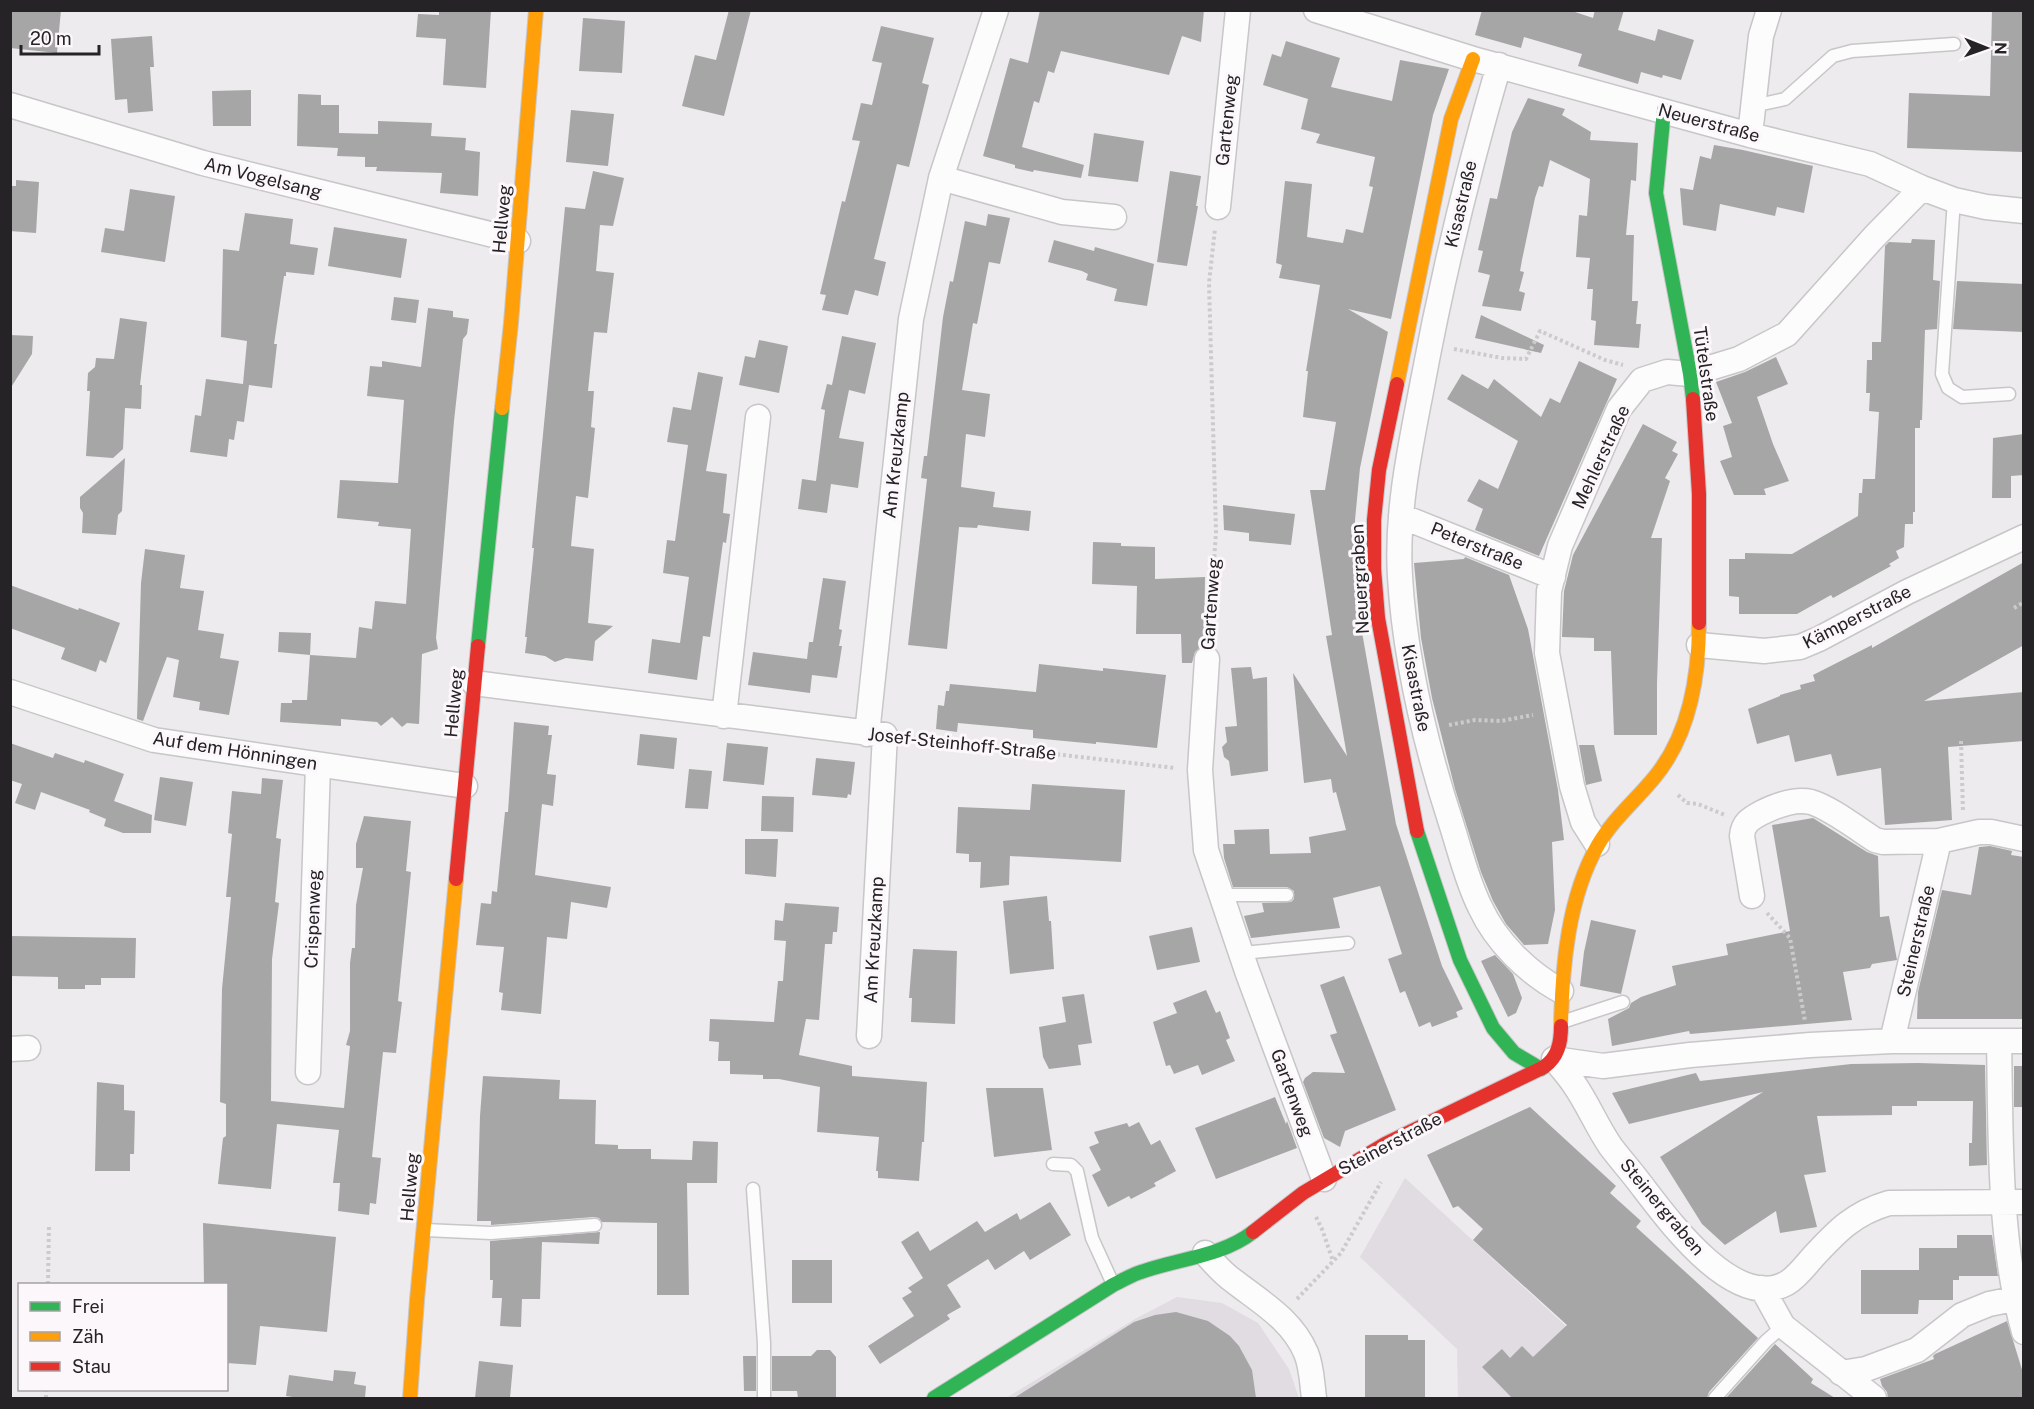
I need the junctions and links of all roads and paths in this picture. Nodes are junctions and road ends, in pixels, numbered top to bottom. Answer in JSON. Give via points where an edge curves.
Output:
{"nodes":[{"id":1,"x":536,"y":10,"type":"edge"},
{"id":2,"x":996,"y":10,"type":"edge"},
{"id":3,"x":1238,"y":10,"type":"edge"},
{"id":4,"x":1316,"y":10,"type":"edge"},
{"id":5,"x":1769,"y":10,"type":"edge"},
{"id":6,"x":1393,"y":22,"type":"edge"},
{"id":7,"x":1954,"y":44,"type":"dead end"},
{"id":8,"x":1473,"y":59,"type":"junction"},
{"id":9,"x":1499,"y":65,"type":"junction"},
{"id":10,"x":10,"y":105,"type":"edge"},
{"id":11,"x":1753,"y":106,"type":"junction"},
{"id":12,"x":1664,"y":110,"type":"junction"},
{"id":13,"x":1750,"y":135,"type":"junction"},
{"id":14,"x":941,"y":178,"type":"junction"},
{"id":15,"x":1922,"y":188,"type":"junction"},
{"id":16,"x":1954,"y":200,"type":"junction"},
{"id":17,"x":1218,"y":207,"type":"joint"},
{"id":18,"x":2024,"y":211,"type":"edge"},
{"id":19,"x":1114,"y":217,"type":"dead end"},
{"id":20,"x":518,"y":242,"type":"junction"},
{"id":21,"x":1429,"y":345,"type":"junction"},
{"id":22,"x":1690,"y":374,"type":"junction"},
{"id":23,"x":1656,"y":375,"type":"junction"},
{"id":24,"x":2009,"y":394,"type":"dead end"},
{"id":25,"x":758,"y":417,"type":"dead end"},
{"id":26,"x":1401,"y":516,"type":"junction"},
{"id":27,"x":2024,"y":537,"type":"edge"},
{"id":28,"x":1553,"y":577,"type":"junction"},
{"id":29,"x":2024,"y":602,"type":"edge"},
{"id":30,"x":2014,"y":608,"type":"dead end"},
{"id":31,"x":1699,"y":645,"type":"junction"},
{"id":32,"x":1207,"y":659,"type":"joint"},
{"id":33,"x":474,"y":683,"type":"junction"},
{"id":34,"x":10,"y":692,"type":"edge"},
{"id":35,"x":1558,"y":710,"type":"junction"},
{"id":36,"x":724,"y":716,"type":"junction"},
{"id":37,"x":1424,"y":730,"type":"junction"},
{"id":38,"x":876,"y":734,"type":"junction"},
{"id":39,"x":1961,"y":741,"type":"dead end"},
{"id":40,"x":318,"y":765,"type":"junction"},
{"id":41,"x":1200,"y":770,"type":"junction"},
{"id":42,"x":465,"y":786,"type":"junction"},
{"id":43,"x":1687,"y":803,"type":"dead end"},
{"id":44,"x":1712,"y":809,"type":"dead end"},
{"id":45,"x":1963,"y":835,"type":"junction"},
{"id":46,"x":2024,"y":838,"type":"edge"},
{"id":47,"x":1939,"y":841,"type":"junction"},
{"id":48,"x":1596,"y":844,"type":"junction"},
{"id":49,"x":1222,"y":895,"type":"junction"},
{"id":50,"x":1287,"y":895,"type":"dead end"},
{"id":51,"x":1752,"y":896,"type":"joint"},
{"id":52,"x":1348,"y":943,"type":"dead end"},
{"id":53,"x":1242,"y":953,"type":"junction"},
{"id":54,"x":1561,"y":991,"type":"junction"},
{"id":55,"x":1623,"y":1002,"type":"dead end"},
{"id":56,"x":1561,"y":1022,"type":"junction"},
{"id":57,"x":869,"y":1036,"type":"dead end"},
{"id":58,"x":1892,"y":1041,"type":"junction"},
{"id":59,"x":1999,"y":1041,"type":"junction"},
{"id":60,"x":2024,"y":1041,"type":"edge"},
{"id":61,"x":1810,"y":1045,"type":"junction"},
{"id":62,"x":1547,"y":1064,"type":"junction"},
{"id":63,"x":308,"y":1072,"type":"dead end"},
{"id":64,"x":1053,"y":1164,"type":"dead end"},
{"id":65,"x":1324,"y":1179,"type":"junction"},
{"id":66,"x":1382,"y":1180,"type":"dead end"},
{"id":67,"x":753,"y":1189,"type":"dead end"},
{"id":68,"x":1303,"y":1192,"type":"junction"},
{"id":69,"x":2014,"y":1202,"type":"edge"},
{"id":70,"x":49,"y":1224,"type":"dead end"},
{"id":71,"x":595,"y":1225,"type":"dead end"},
{"id":72,"x":424,"y":1230,"type":"junction"},
{"id":73,"x":1204,"y":1253,"type":"junction"},
{"id":74,"x":1333,"y":1261,"type":"junction"},
{"id":75,"x":48,"y":1283,"type":"edge"},
{"id":76,"x":1113,"y":1285,"type":"junction"},
{"id":77,"x":1762,"y":1288,"type":"junction"},
{"id":78,"x":2014,"y":1299,"type":"junction"},
{"id":79,"x":1280,"y":1316,"type":"junction"},
{"id":80,"x":1783,"y":1326,"type":"junction"},
{"id":81,"x":2024,"y":1332,"type":"edge"},
{"id":82,"x":1841,"y":1373,"type":"junction"},
{"id":83,"x":410,"y":1398,"type":"edge"},
{"id":84,"x":764,"y":1398,"type":"edge"},
{"id":85,"x":934,"y":1398,"type":"edge"},
{"id":86,"x":1314,"y":1398,"type":"edge"},
{"id":87,"x":1715,"y":1398,"type":"edge"},
{"id":88,"x":1874,"y":1398,"type":"edge"}],
"edges":[{"from":1,"to":20,"type":"street","name":"Hellweg"},
{"from":2,"to":14,"type":"street","name":"Am Kreuzkamp"},
{"from":3,"to":17,"type":"street","name":"Gartenweg"},
{"from":4,"to":6,"type":"street","name":"Neuerstraße"},
{"from":5,"to":11,"type":"street","via":[[1761,36]]},
{"from":6,"to":8,"type":"street","name":"Neuerstraße"},
{"from":7,"to":11,"type":"lane","via":[[1852,51],[1833,56],[1785,99]]},
{"from":8,"to":9,"type":"street","name":"Neuerstraße"},
{"from":8,"to":62,"type":"street","name":"Neuergraben","via":[[1450,119],[1379,470],[1374,569],[1380,629],[1414,820],[1460,960],[1493,1028],[1514,1053]]},
{"from":9,"to":12,"type":"street","name":"Neuerstraße"},
{"from":9,"to":21,"type":"street","name":"Kisastraße","via":[[1475,144]]},
{"from":10,"to":20,"type":"street","name":"Am Vogelsang","via":[[195,160]]},
{"from":11,"to":13,"type":"street"},
{"from":12,"to":13,"type":"street","name":"Neuerstraße"},
{"from":12,"to":22,"type":"street","name":"Tütelstraße","via":[[1656,193]]},
{"from":13,"to":15,"type":"street","name":"Neuerstraße","via":[[1870,164]]},
{"from":14,"to":19,"type":"street","via":[[1062,212]]},
{"from":14,"to":38,"type":"street","name":"Am Kreuzkamp","via":[[911,319]]},
{"from":15,"to":16,"type":"street","name":"Neuerstraße"},
{"from":15,"to":22,"type":"street","via":[[1787,334],[1739,359]]},
{"from":16,"to":18,"type":"street","name":"Neuerstraße"},
{"from":16,"to":24,"type":"lane","via":[[1942,374],[1948,388],[1962,397]]},
{"from":17,"to":32,"type":"path","name":"Gartenweg","via":[[1209,283],[1216,532]]},
{"from":20,"to":33,"type":"street","name":"Hellweg"},
{"from":21,"to":23,"type":"path","via":[[1526,359],[1540,331],[1605,360]]},
{"from":21,"to":26,"type":"street","name":"Kisastraße"},
{"from":22,"to":23,"type":"street"},
{"from":22,"to":31,"type":"street","name":"Tütelstraße","via":[[1699,463]]},
{"from":23,"to":28,"type":"street","name":"Mehlerstraße","via":[[1642,380],[1619,409],[1560,546]]},
{"from":25,"to":36,"type":"street"},
{"from":26,"to":28,"type":"street","name":"Peterstraße"},
{"from":26,"to":37,"type":"street","name":"Kisastraße","via":[[1404,624]]},
{"from":27,"to":31,"type":"street","name":"Kämperstraße","via":[[1800,647],[1764,651]]},
{"from":28,"to":35,"type":"street","name":"Mehlerstraße","via":[[1547,653]]},
{"from":29,"to":30,"type":"path"},
{"from":31,"to":48,"type":"street","via":[[1693,692],[1674,746],[1658,774],[1618,814]]},
{"from":32,"to":41,"type":"street","name":"Gartenweg"},
{"from":33,"to":36,"type":"street","name":"Josef-Steinhoff-Straße"},
{"from":33,"to":42,"type":"street","name":"Hellweg"},
{"from":34,"to":40,"type":"street","name":"Auf dem Hönningen","via":[[154,740]]},
{"from":35,"to":37,"type":"path"},
{"from":35,"to":48,"type":"street","name":"Mehlerstraße","via":[[1572,786],[1583,822]]},
{"from":36,"to":38,"type":"street","name":"Josef-Steinhoff-Straße"},
{"from":37,"to":54,"type":"street","name":"Kisastraße","via":[[1481,909],[1515,956],[1544,982]]},
{"from":38,"to":41,"type":"path","name":"Josef-Steinhoff-Straße"},
{"from":38,"to":57,"type":"street","name":"Am Kreuzkamp"},
{"from":39,"to":45,"type":"path"},
{"from":40,"to":42,"type":"street","name":"Auf dem Hönningen"},
{"from":40,"to":63,"type":"street","name":"Crispenweg"},
{"from":41,"to":49,"type":"street","name":"Gartenweg","via":[[1206,850]]},
{"from":42,"to":72,"type":"street","name":"Hellweg"},
{"from":43,"to":44,"type":"path"},
{"from":45,"to":46,"type":"street","via":[[1990,832]]},
{"from":45,"to":47,"type":"street"},
{"from":47,"to":51,"type":"street","via":[[1875,840],[1811,802],[1773,807],[1752,818],[1743,829]]},
{"from":47,"to":58,"type":"street","name":"Steinerstraße"},
{"from":48,"to":54,"type":"street","via":[[1580,887]]},
{"from":49,"to":50,"type":"lane"},
{"from":49,"to":53,"type":"street","name":"Gartenweg"},
{"from":51,"to":61,"type":"path","via":[[1790,938]]},
{"from":52,"to":53,"type":"lane"},
{"from":53,"to":65,"type":"street","name":"Gartenweg"},
{"from":54,"to":56,"type":"street"},
{"from":55,"to":56,"type":"lane"},
{"from":56,"to":62,"type":"street","via":[[1561,1039]]},
{"from":58,"to":59,"type":"street"},
{"from":58,"to":61,"type":"street"},
{"from":59,"to":60,"type":"street"},
{"from":59,"to":69,"type":"street","via":[[2000,1110]]},
{"from":61,"to":62,"type":"street","via":[[1603,1066]]},
{"from":62,"to":65,"type":"street","name":"Steinerstraße","via":[[1385,1144]]},
{"from":62,"to":77,"type":"street","name":"Steinergraben","via":[[1574,1084],[1610,1145],[1681,1234],[1726,1275],[1750,1287]]},
{"from":64,"to":76,"type":"lane","via":[[1071,1165],[1077,1171],[1092,1238]]},
{"from":65,"to":68,"type":"street","name":"Steinerstraße"},
{"from":66,"to":74,"type":"path"},
{"from":67,"to":84,"type":"lane"},
{"from":68,"to":73,"type":"street","name":"Steinerstraße","via":[[1247,1237]]},
{"from":68,"to":74,"type":"path","via":[[1322,1228]]},
{"from":69,"to":77,"type":"street","via":[[1889,1203],[1870,1209],[1841,1228],[1787,1283]]},
{"from":69,"to":78,"type":"street"},
{"from":70,"to":75,"type":"path"},
{"from":71,"to":72,"type":"lane","via":[[491,1233]]},
{"from":72,"to":83,"type":"street","name":"Hellweg"},
{"from":73,"to":76,"type":"street","name":"Steinerstraße","via":[[1138,1273]]},
{"from":73,"to":79,"type":"street","via":[[1233,1281]]},
{"from":74,"to":79,"type":"path"},
{"from":76,"to":85,"type":"street","name":"Steinerstraße","via":[[964,1384]]},
{"from":77,"to":80,"type":"street"},
{"from":78,"to":81,"type":"street"},
{"from":78,"to":82,"type":"street","via":[[1962,1315],[1917,1350],[1866,1369]]},
{"from":79,"to":86,"type":"street","via":[[1306,1353]]},
{"from":80,"to":82,"type":"street"},
{"from":80,"to":87,"type":"lane"},
{"from":82,"to":88,"type":"street"}]}
